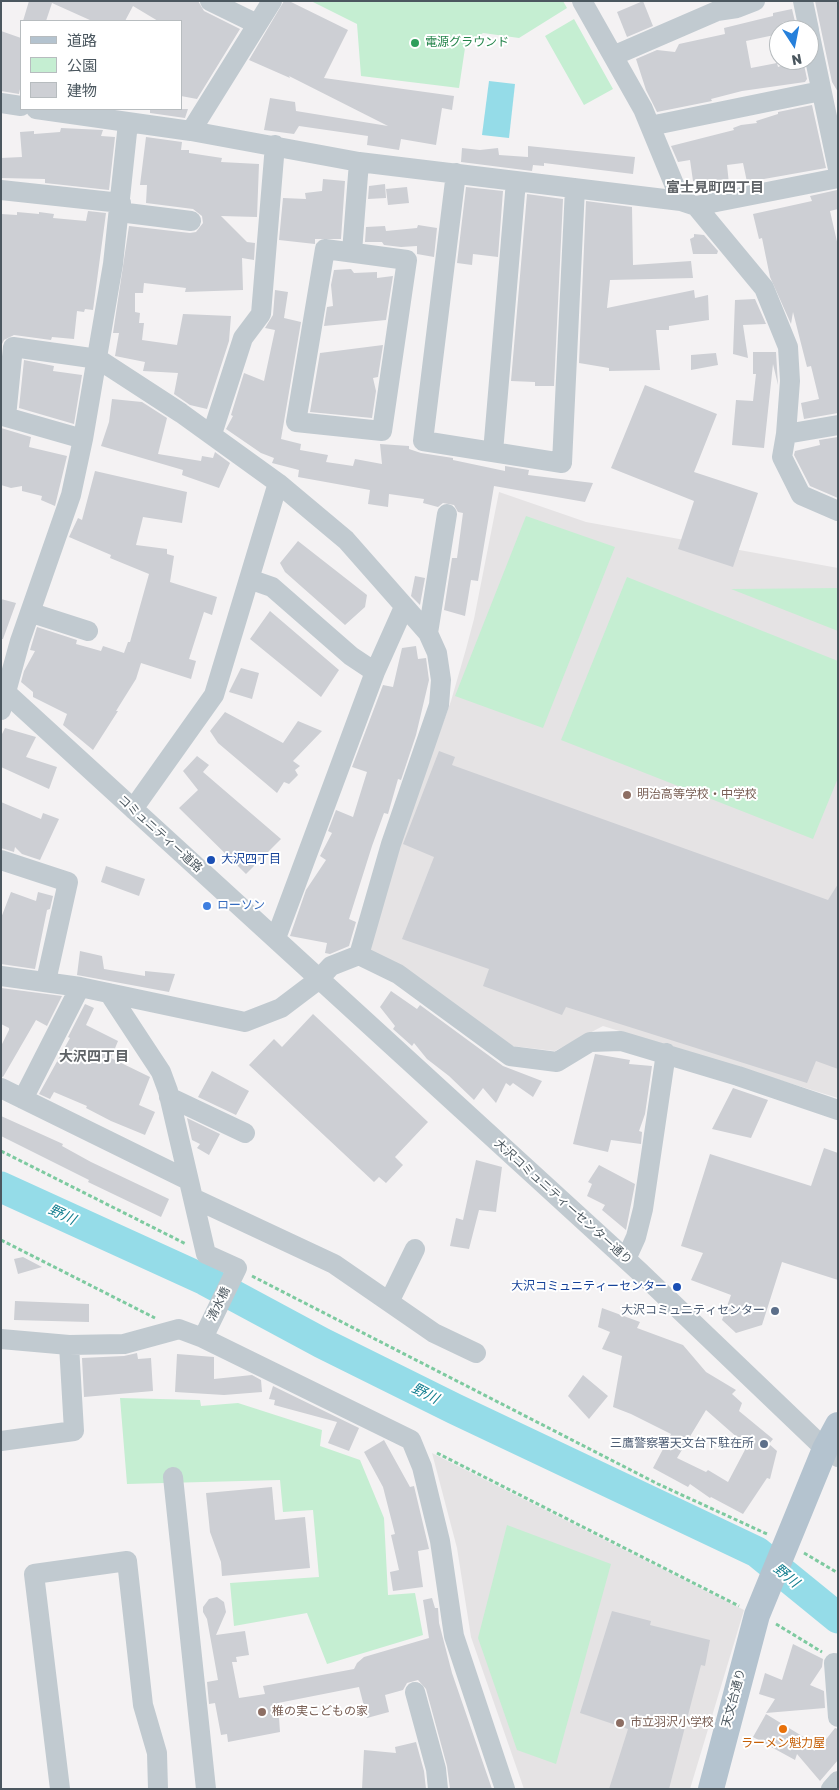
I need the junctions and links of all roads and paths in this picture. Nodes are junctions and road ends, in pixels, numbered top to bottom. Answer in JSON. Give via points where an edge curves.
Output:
{"nodes":[{"id":1,"x":210,"y":1,"type":"edge"},
{"id":2,"x":272,"y":1,"type":"edge"},
{"id":3,"x":582,"y":1,"type":"edge"},
{"id":4,"x":755,"y":1,"type":"edge"},
{"id":5,"x":803,"y":1,"type":"edge"},
{"id":6,"x":725,"y":5,"type":"edge"},
{"id":7,"x":807,"y":20,"type":"edge"},
{"id":8,"x":258,"y":24,"type":"junction"},
{"id":9,"x":613,"y":56,"type":"junction"},
{"id":10,"x":817,"y":70,"type":"edge"},
{"id":11,"x":821,"y":90,"type":"junction"},
{"id":12,"x":1,"y":103,"type":"edge"},
{"id":13,"x":20,"y":106,"type":"edge"},
{"id":14,"x":43,"y":110,"type":"edge"},
{"id":15,"x":128,"y":123,"type":"junction"},
{"id":16,"x":650,"y":126,"type":"junction"},
{"id":17,"x":191,"y":131,"type":"junction"},
{"id":18,"x":275,"y":146,"type":"junction"},
{"id":19,"x":359,"y":162,"type":"junction"},
{"id":20,"x":838,"y":169,"type":"edge"},
{"id":21,"x":456,"y":173,"type":"junction"},
{"id":22,"x":838,"y":178,"type":"edge"},
{"id":23,"x":516,"y":181,"type":"junction"},
{"id":24,"x":575,"y":188,"type":"junction"},
{"id":25,"x":1,"y":190,"type":"edge"},
{"id":26,"x":689,"y":204,"type":"junction"},
{"id":27,"x":120,"y":207,"type":"junction"},
{"id":28,"x":191,"y":221,"type":"dead end"},
{"id":29,"x":352,"y":252,"type":"junction"},
{"id":30,"x":98,"y":359,"type":"junction"},
{"id":31,"x":838,"y":425,"type":"edge"},
{"id":32,"x":212,"y":434,"type":"junction"},
{"id":33,"x":786,"y":434,"type":"junction"},
{"id":34,"x":83,"y":439,"type":"junction"},
{"id":35,"x":493,"y":452,"type":"junction"},
{"id":36,"x":278,"y":483,"type":"junction"},
{"id":37,"x":838,"y":511,"type":"edge"},
{"id":38,"x":447,"y":514,"type":"dead end"},
{"id":39,"x":249,"y":579,"type":"junction"},
{"id":40,"x":404,"y":607,"type":"junction"},
{"id":41,"x":32,"y":613,"type":"junction"},
{"id":42,"x":88,"y":631,"type":"dead end"},
{"id":43,"x":428,"y":633,"type":"junction"},
{"id":44,"x":375,"y":672,"type":"junction"},
{"id":45,"x":3,"y":697,"type":"edge"},
{"id":46,"x":133,"y":809,"type":"junction"},
{"id":47,"x":1,"y":860,"type":"edge"},
{"id":48,"x":276,"y":938,"type":"junction"},
{"id":49,"x":359,"y":955,"type":"junction"},
{"id":50,"x":1,"y":976,"type":"edge"},
{"id":51,"x":318,"y":980,"type":"junction"},
{"id":52,"x":46,"y":981,"type":"junction"},
{"id":53,"x":80,"y":988,"type":"junction"},
{"id":54,"x":109,"y":993,"type":"junction"},
{"id":55,"x":666,"y":1053,"type":"junction"},
{"id":56,"x":1,"y":1088,"type":"edge"},
{"id":57,"x":169,"y":1097,"type":"junction"},
{"id":58,"x":23,"y":1099,"type":"junction"},
{"id":59,"x":838,"y":1110,"type":"edge"},
{"id":60,"x":244,"y":1133,"type":"dead end"},
{"id":61,"x":1,"y":1151,"type":"edge"},
{"id":62,"x":190,"y":1189,"type":"junction"},
{"id":63,"x":1,"y":1240,"type":"edge"},
{"id":64,"x":415,"y":1249,"type":"dead end"},
{"id":65,"x":206,"y":1254,"type":"junction"},
{"id":66,"x":626,"y":1259,"type":"junction"},
{"id":67,"x":235,"y":1271,"type":"junction"},
{"id":68,"x":388,"y":1302,"type":"junction"},
{"id":69,"x":179,"y":1330,"type":"junction"},
{"id":70,"x":204,"y":1336,"type":"junction"},
{"id":71,"x":1,"y":1339,"type":"edge"},
{"id":72,"x":69,"y":1345,"type":"junction"},
{"id":73,"x":476,"y":1354,"type":"dead end"},
{"id":74,"x":838,"y":1425,"type":"edge"},
{"id":75,"x":411,"y":1440,"type":"junction"},
{"id":76,"x":1,"y":1441,"type":"edge"},
{"id":77,"x":831,"y":1453,"type":"edge"},
{"id":78,"x":173,"y":1477,"type":"dead end"},
{"id":79,"x":785,"y":1546,"type":"junction"},
{"id":80,"x":838,"y":1573,"type":"edge"},
{"id":81,"x":758,"y":1611,"type":"junction"},
{"id":82,"x":834,"y":1662,"type":"joint"},
{"id":83,"x":415,"y":1692,"type":"dead end"},
{"id":84,"x":837,"y":1717,"type":"edge"},
{"id":85,"x":60,"y":1789,"type":"edge"},
{"id":86,"x":158,"y":1789,"type":"edge"},
{"id":87,"x":206,"y":1789,"type":"edge"},
{"id":88,"x":438,"y":1789,"type":"edge"},
{"id":89,"x":505,"y":1789,"type":"edge"},
{"id":90,"x":711,"y":1789,"type":"edge"}],
"edges":[{"from":1,"to":8,"type":"street"},
{"from":2,"to":8,"type":"street"},
{"from":3,"to":9,"type":"street"},
{"from":4,"to":6,"type":"street","via":[[737,8]]},
{"from":5,"to":7,"type":"street"},
{"from":6,"to":9,"type":"street"},
{"from":8,"to":17,"type":"street"},
{"from":9,"to":16,"type":"street"},
{"from":10,"to":11,"type":"street"},
{"from":11,"to":16,"type":"street"},
{"from":11,"to":20,"type":"street"},
{"from":12,"to":13,"type":"street"},
{"from":14,"to":15,"type":"street"},
{"from":15,"to":17,"type":"street"},
{"from":15,"to":27,"type":"street"},
{"from":16,"to":26,"type":"street"},
{"from":17,"to":18,"type":"street"},
{"from":18,"to":19,"type":"street"},
{"from":18,"to":32,"type":"street","via":[[261,314],[243,338]]},
{"from":19,"to":21,"type":"street"},
{"from":19,"to":29,"type":"street"},
{"from":21,"to":23,"type":"street"},
{"from":21,"to":35,"type":"street","via":[[423,441]]},
{"from":22,"to":26,"type":"street"},
{"from":23,"to":24,"type":"street"},
{"from":23,"to":35,"type":"street"},
{"from":24,"to":26,"type":"street"},
{"from":24,"to":35,"type":"street","via":[[562,463]]},
{"from":25,"to":27,"type":"street"},
{"from":26,"to":33,"type":"street","via":[[764,288],[788,347],[790,381]]},
{"from":27,"to":28,"type":"street"},
{"from":27,"to":30,"type":"street"},
{"from":29,"to":29,"type":"street","via":[[325,249],[296,422],[382,431],[407,260]]},
{"from":30,"to":32,"type":"street"},
{"from":30,"to":34,"type":"street"},
{"from":30,"to":34,"type":"street","via":[[13,347],[6,417]]},
{"from":31,"to":33,"type":"street"},
{"from":32,"to":36,"type":"street"},
{"from":33,"to":37,"type":"street","via":[[782,456],[801,495]]},
{"from":34,"to":41,"type":"street","via":[[71,495]]},
{"from":36,"to":39,"type":"street"},
{"from":36,"to":40,"type":"street","via":[[346,540]]},
{"from":38,"to":43,"type":"street"},
{"from":39,"to":44,"type":"street","via":[[272,586],[351,656]]},
{"from":39,"to":46,"type":"street","via":[[214,695]]},
{"from":40,"to":43,"type":"street"},
{"from":40,"to":44,"type":"street"},
{"from":41,"to":42,"type":"street"},
{"from":41,"to":45,"type":"street"},
{"from":43,"to":49,"type":"street","via":[[437,653],[441,680],[438,705],[391,844]]},
{"from":44,"to":48,"type":"street"},
{"from":45,"to":46,"type":"street","name":"コミュニティー道路"},
{"from":46,"to":48,"type":"street","name":"コミュニティー道路"},
{"from":47,"to":52,"type":"street","via":[[68,882]]},
{"from":48,"to":51,"type":"street","name":"コミュニティー道路"},
{"from":49,"to":51,"type":"street","via":[[331,966]]},
{"from":49,"to":55,"type":"street","via":[[398,974],[510,1056],[557,1062],[590,1042],[621,1040]]},
{"from":50,"to":52,"type":"street"},
{"from":51,"to":54,"type":"street","via":[[281,1008],[244,1022]]},
{"from":51,"to":66,"type":"street","name":"大沢コミュニティーセンター通り"},
{"from":52,"to":53,"type":"street"},
{"from":53,"to":54,"type":"street"},
{"from":53,"to":58,"type":"street"},
{"from":54,"to":57,"type":"street","via":[[160,1072]]},
{"from":55,"to":59,"type":"street"},
{"from":55,"to":66,"type":"street","via":[[643,1209]]},
{"from":56,"to":58,"type":"street"},
{"from":57,"to":60,"type":"street"},
{"from":57,"to":62,"type":"street"},
{"from":58,"to":62,"type":"street"},
{"from":61,"to":65,"type":"path"},
{"from":62,"to":65,"type":"street"},
{"from":62,"to":68,"type":"street","via":[[334,1264]]},
{"from":63,"to":69,"type":"path"},
{"from":64,"to":68,"type":"street"},
{"from":65,"to":67,"type":"street"},
{"from":66,"to":77,"type":"street","name":"大沢コミュニティーセンター通り"},
{"from":67,"to":70,"type":"street","name":"清水橋"},
{"from":67,"to":79,"type":"path"},
{"from":68,"to":73,"type":"street","via":[[434,1333]]},
{"from":69,"to":70,"type":"street"},
{"from":69,"to":72,"type":"street","via":[[124,1344]]},
{"from":70,"to":75,"type":"street"},
{"from":71,"to":72,"type":"street"},
{"from":72,"to":76,"type":"street","via":[[74,1431]]},
{"from":74,"to":77,"type":"main road"},
{"from":75,"to":81,"type":"path"},
{"from":75,"to":89,"type":"street","via":[[422,1467],[440,1541],[454,1636]]},
{"from":77,"to":79,"type":"main road","name":"天文台通り"},
{"from":78,"to":87,"type":"street"},
{"from":79,"to":80,"type":"path"},
{"from":79,"to":81,"type":"main road","name":"天文台通り"},
{"from":81,"to":82,"type":"path"},
{"from":81,"to":90,"type":"main road","name":"天文台通り"},
{"from":82,"to":84,"type":"street"},
{"from":83,"to":88,"type":"street","via":[[436,1769]]},
{"from":85,"to":86,"type":"street","via":[[34,1574],[127,1561],[143,1705],[157,1753]]}]}
